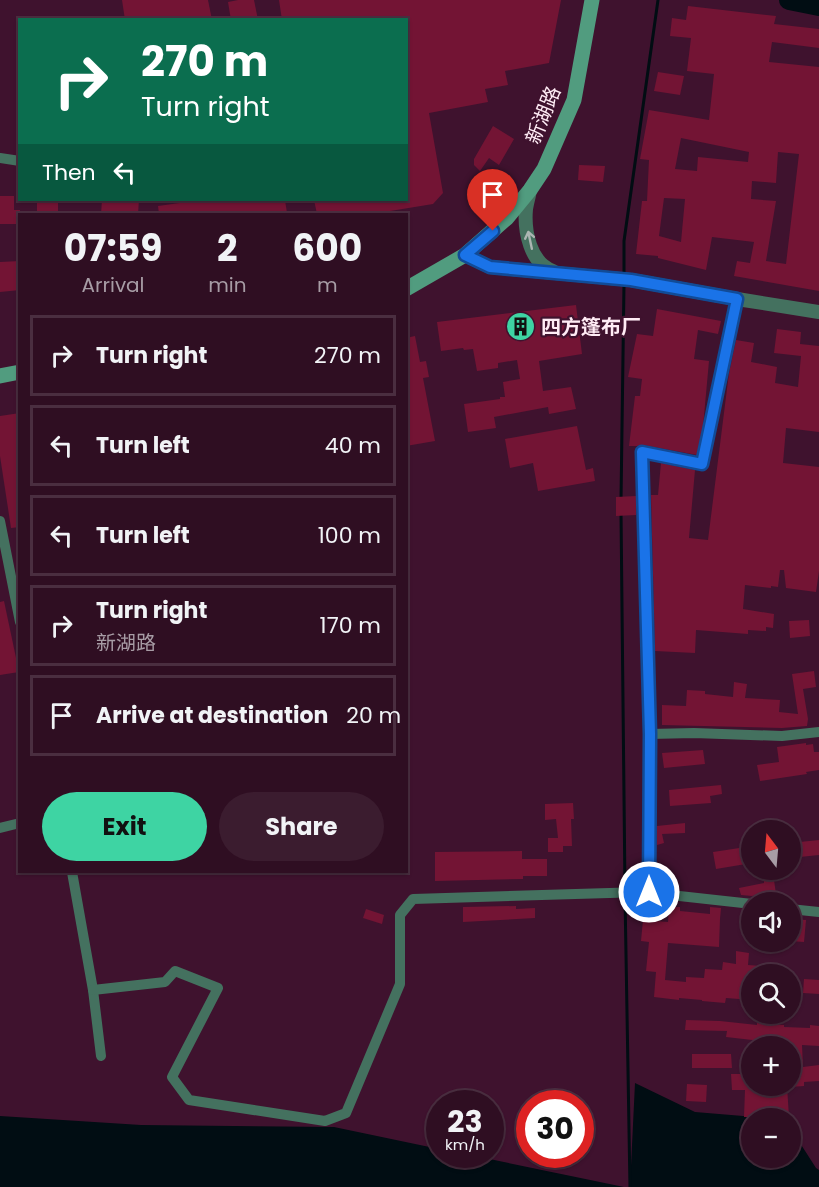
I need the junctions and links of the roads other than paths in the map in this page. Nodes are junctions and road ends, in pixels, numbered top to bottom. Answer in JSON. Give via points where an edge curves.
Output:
{"nodes":[{"id":1,"x":592,"y":0,"type":"edge"},
{"id":2,"x":0,"y":158,"type":"edge"},
{"id":3,"x":18,"y":161,"type":"edge"},
{"id":4,"x":530,"y":190,"type":"junction"},
{"id":5,"x":465,"y":255,"type":"junction"},
{"id":6,"x":561,"y":274,"type":"junction"},
{"id":7,"x":408,"y":288,"type":"edge"},
{"id":8,"x":737,"y":299,"type":"junction"},
{"id":9,"x":819,"y":312,"type":"edge"},
{"id":10,"x":18,"y":372,"type":"edge"},
{"id":11,"x":0,"y":376,"type":"edge"},
{"id":12,"x":0,"y":521,"type":"edge"},
{"id":13,"x":18,"y":612,"type":"edge"},
{"id":14,"x":819,"y":732,"type":"edge"},
{"id":15,"x":650,"y":734,"type":"junction"},
{"id":16,"x":18,"y":824,"type":"edge"},
{"id":17,"x":0,"y":828,"type":"edge"},
{"id":18,"x":72,"y":873,"type":"edge"},
{"id":19,"x":646,"y":892,"type":"junction"},
{"id":20,"x":741,"y":903,"type":"edge"},
{"id":21,"x":801,"y":910,"type":"edge"},
{"id":22,"x":819,"y":912,"type":"edge"},
{"id":23,"x":93,"y":990,"type":"junction"},
{"id":24,"x":101,"y":1056,"type":"dead end"}],
"edges":[{"from":1,"to":4,"type":"main road","name":"新湖路","via":[[574,100]]},
{"from":2,"to":3,"type":"street"},
{"from":4,"to":5,"type":"main road","name":"新湖路","via":[[507,218]]},
{"from":6,"to":4,"type":"street","one_way":true,"via":[[548,270],[533,253],[526,216]]},
{"from":5,"to":6,"type":"street","via":[[490,267]]},
{"from":5,"to":7,"type":"main road","name":"新湖路"},
{"from":6,"to":8,"type":"street","via":[[631,280]]},
{"from":8,"to":9,"type":"street"},
{"from":8,"to":15,"type":"street","via":[[702,464],[642,452]]},
{"from":10,"to":11,"type":"main road"},
{"from":12,"to":13,"type":"street"},
{"from":14,"to":15,"type":"street","via":[[782,736]]},
{"from":15,"to":19,"type":"street"},
{"from":16,"to":17,"type":"street"},
{"from":18,"to":23,"type":"street"},
{"from":19,"to":20,"type":"street"},
{"from":19,"to":23,"type":"street","via":[[413,899],[400,915],[400,984],[346,1113],[325,1121],[189,1100],[172,1077],[218,988],[175,971],[165,982]]},
{"from":21,"to":22,"type":"street"},
{"from":23,"to":24,"type":"street"}]}
